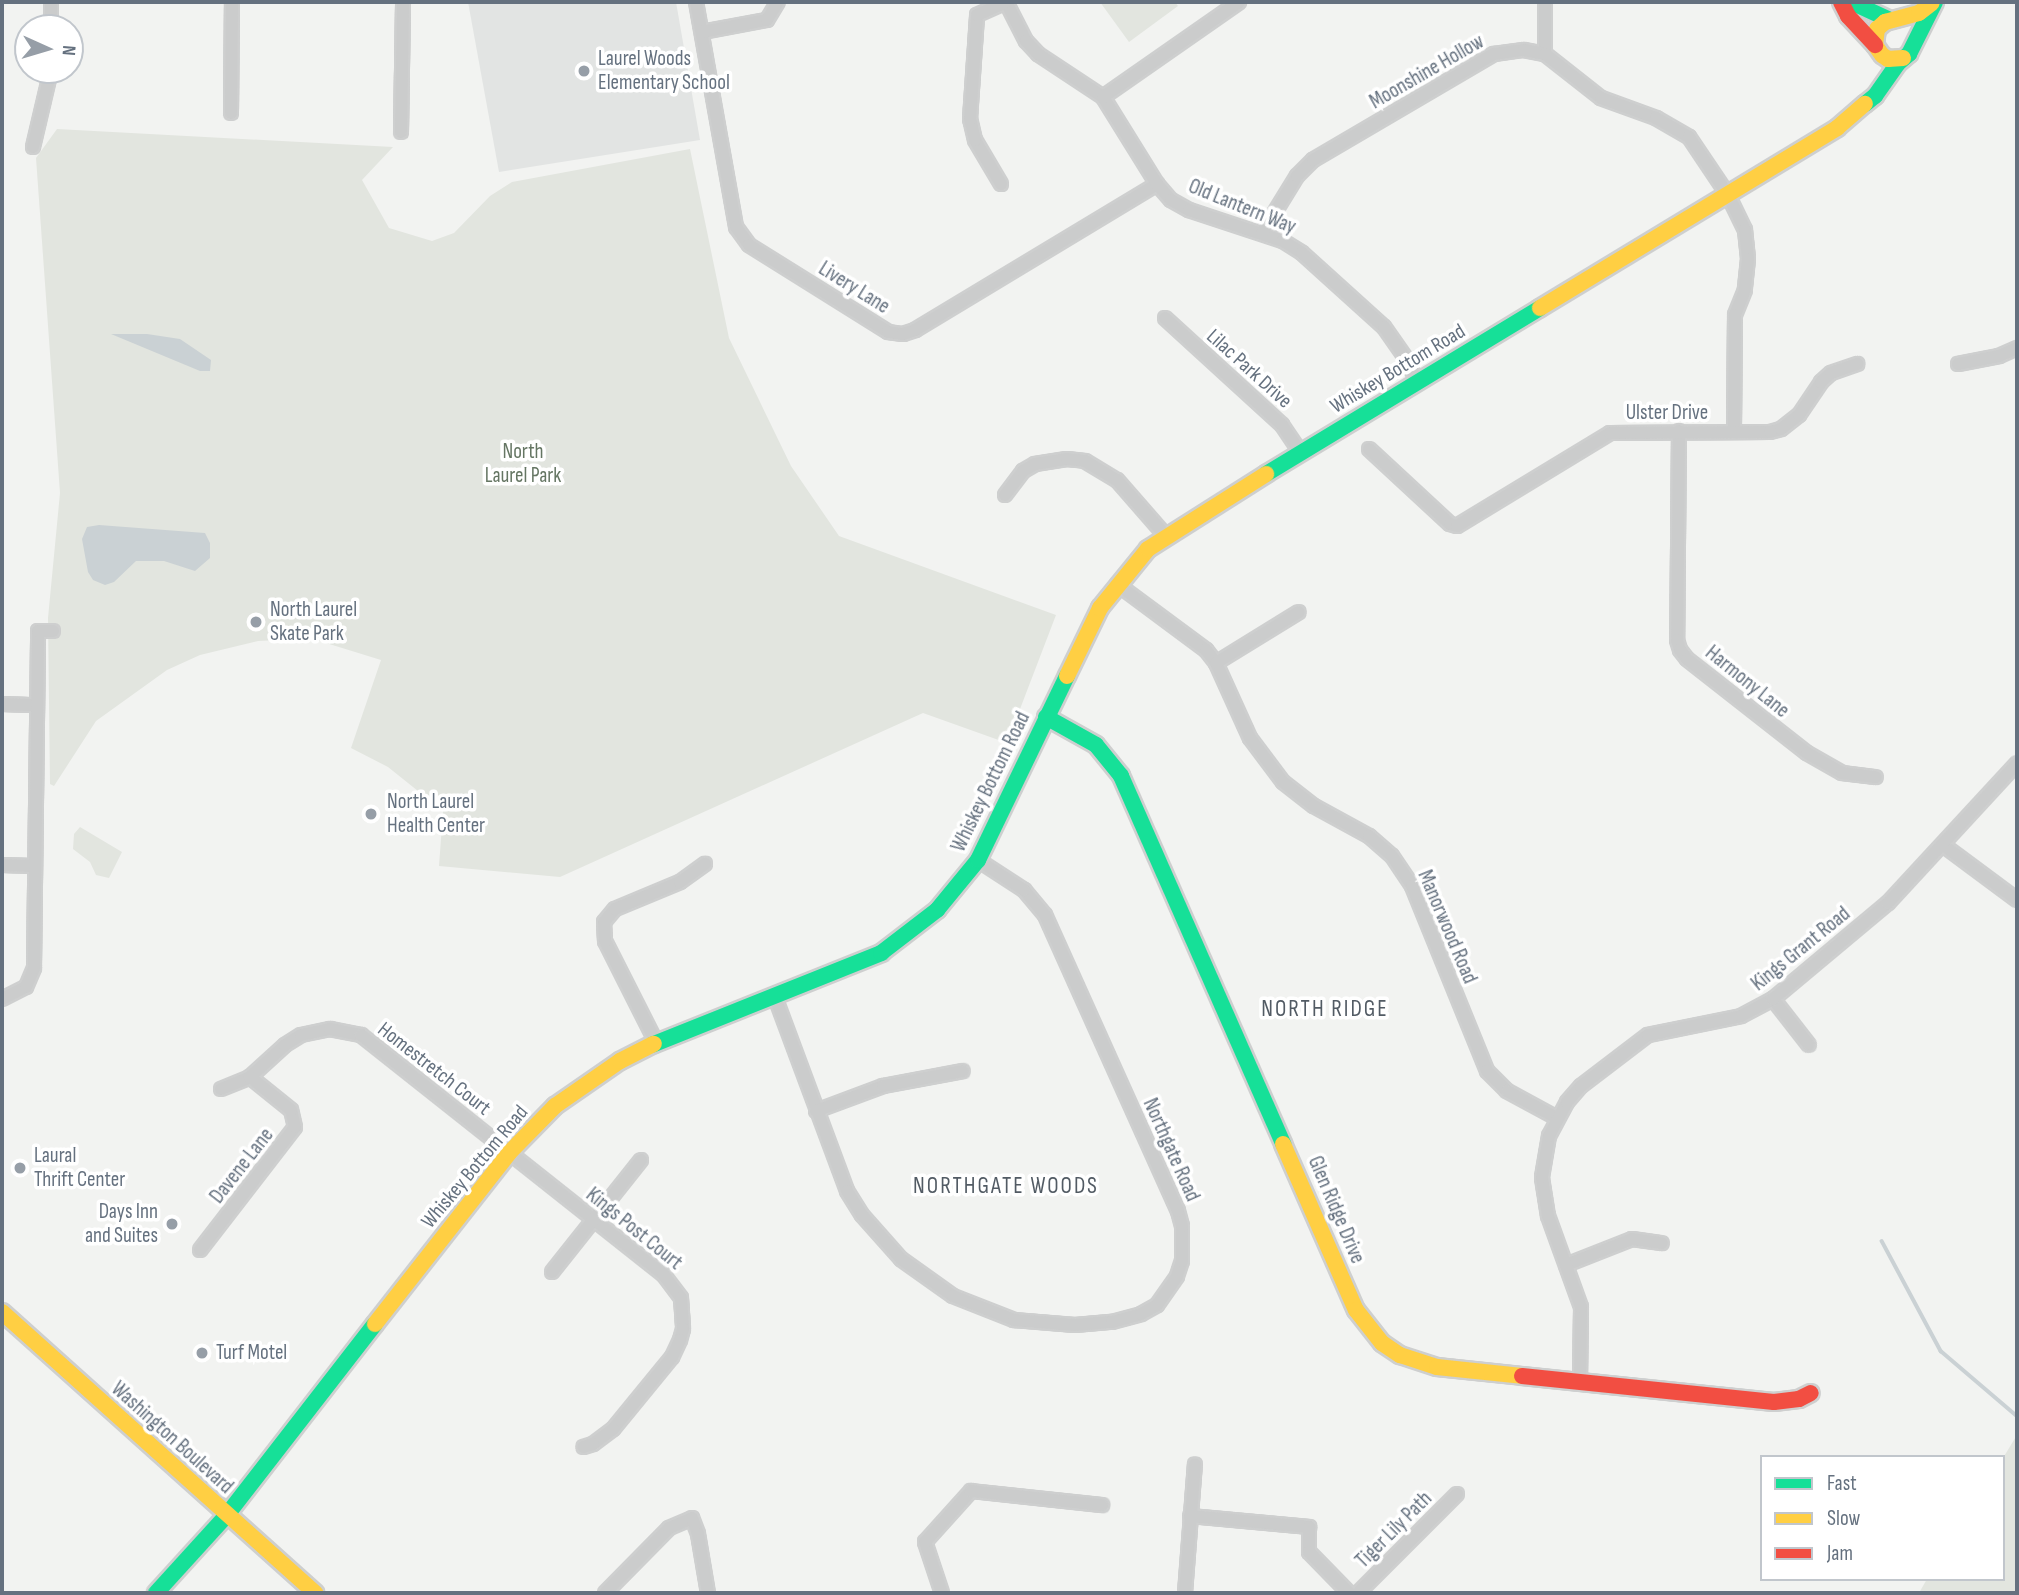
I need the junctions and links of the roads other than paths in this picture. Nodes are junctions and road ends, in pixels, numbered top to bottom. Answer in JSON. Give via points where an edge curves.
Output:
{"nodes":[{"id":1,"x":232,"y":2,"type":"edge"},
{"id":2,"x":404,"y":2,"type":"edge"},
{"id":3,"x":696,"y":2,"type":"edge"},
{"id":4,"x":778,"y":2,"type":"edge"},
{"id":5,"x":1006,"y":2,"type":"edge"},
{"id":6,"x":1239,"y":2,"type":"edge"},
{"id":7,"x":1545,"y":2,"type":"edge"},
{"id":8,"x":1841,"y":2,"type":"edge"},
{"id":9,"x":1851,"y":2,"type":"edge"},
{"id":10,"x":1934,"y":2,"type":"edge"},
{"id":11,"x":1894,"y":20,"type":"junction"},
{"id":12,"x":702,"y":32,"type":"junction"},
{"id":13,"x":1914,"y":42,"type":"junction"},
{"id":14,"x":1876,"y":47,"type":"junction"},
{"id":15,"x":1545,"y":54,"type":"junction"},
{"id":16,"x":1903,"y":58,"type":"junction"},
{"id":17,"x":48,"y":84,"type":"edge"},
{"id":18,"x":1103,"y":97,"type":"junction"},
{"id":19,"x":1861,"y":108,"type":"junction"},
{"id":20,"x":231,"y":113,"type":"dead end"},
{"id":21,"x":401,"y":132,"type":"dead end"},
{"id":22,"x":33,"y":147,"type":"dead end"},
{"id":23,"x":1001,"y":184,"type":"dead end"},
{"id":24,"x":1157,"y":184,"type":"junction"},
{"id":25,"x":1728,"y":195,"type":"junction"},
{"id":26,"x":1262,"y":233,"type":"junction"},
{"id":27,"x":1165,"y":318,"type":"dead end"},
{"id":28,"x":2017,"y":348,"type":"edge"},
{"id":29,"x":1857,"y":364,"type":"dead end"},
{"id":30,"x":1958,"y":364,"type":"dead end"},
{"id":31,"x":1417,"y":382,"type":"junction"},
{"id":32,"x":1679,"y":431,"type":"junction"},
{"id":33,"x":1734,"y":432,"type":"junction"},
{"id":34,"x":1369,"y":449,"type":"dead end"},
{"id":35,"x":1301,"y":453,"type":"junction"},
{"id":36,"x":1005,"y":495,"type":"dead end"},
{"id":37,"x":1165,"y":536,"type":"junction"},
{"id":38,"x":1116,"y":584,"type":"junction"},
{"id":39,"x":1299,"y":612,"type":"dead end"},
{"id":40,"x":53,"y":631,"type":"dead end"},
{"id":41,"x":1216,"y":663,"type":"junction"},
{"id":42,"x":2,"y":704,"type":"edge"},
{"id":43,"x":37,"y":705,"type":"junction"},
{"id":44,"x":1046,"y":717,"type":"junction"},
{"id":45,"x":2017,"y":763,"type":"edge"},
{"id":46,"x":1876,"y":777,"type":"dead end"},
{"id":47,"x":1943,"y":845,"type":"junction"},
{"id":48,"x":978,"y":860,"type":"junction"},
{"id":49,"x":705,"y":864,"type":"dead end"},
{"id":50,"x":2,"y":865,"type":"edge"},
{"id":51,"x":33,"y":866,"type":"junction"},
{"id":52,"x":2017,"y":900,"type":"edge"},
{"id":53,"x":775,"y":997,"type":"junction"},
{"id":54,"x":2,"y":999,"type":"edge"},
{"id":55,"x":1773,"y":999,"type":"junction"},
{"id":56,"x":656,"y":1042,"type":"junction"},
{"id":57,"x":1809,"y":1045,"type":"dead end"},
{"id":58,"x":963,"y":1071,"type":"dead end"},
{"id":59,"x":250,"y":1077,"type":"junction"},
{"id":60,"x":221,"y":1089,"type":"dead end"},
{"id":61,"x":816,"y":1111,"type":"junction"},
{"id":62,"x":1557,"y":1118,"type":"junction"},
{"id":63,"x":509,"y":1153,"type":"junction"},
{"id":64,"x":641,"y":1160,"type":"dead end"},
{"id":65,"x":594,"y":1220,"type":"junction"},
{"id":66,"x":1662,"y":1243,"type":"dead end"},
{"id":67,"x":200,"y":1250,"type":"dead end"},
{"id":68,"x":1566,"y":1265,"type":"junction"},
{"id":69,"x":552,"y":1272,"type":"dead end"},
{"id":70,"x":2,"y":1312,"type":"edge"},
{"id":71,"x":1580,"y":1381,"type":"junction"},
{"id":72,"x":1811,"y":1392,"type":"dead end"},
{"id":73,"x":583,"y":1447,"type":"dead end"},
{"id":74,"x":1195,"y":1464,"type":"dead end"},
{"id":75,"x":1457,"y":1494,"type":"dead end"},
{"id":76,"x":1102,"y":1505,"type":"dead end"},
{"id":77,"x":226,"y":1516,"type":"junction"},
{"id":78,"x":1190,"y":1516,"type":"junction"},
{"id":79,"x":156,"y":1593,"type":"edge"},
{"id":80,"x":315,"y":1593,"type":"edge"},
{"id":81,"x":605,"y":1593,"type":"edge"},
{"id":82,"x":708,"y":1593,"type":"edge"},
{"id":83,"x":942,"y":1593,"type":"edge"},
{"id":84,"x":1185,"y":1593,"type":"edge"},
{"id":85,"x":1349,"y":1593,"type":"edge"},
{"id":86,"x":1358,"y":1593,"type":"edge"}],
"edges":[{"from":1,"to":20,"type":"street"},
{"from":2,"to":21,"type":"street"},
{"from":3,"to":12,"type":"street","name":"Livery Lane"},
{"from":4,"to":12,"type":"street","via":[[767,20]]},
{"from":5,"to":18,"type":"street","name":"Old Lantern Way","via":[[1038,54]]},
{"from":5,"to":23,"type":"street","via":[[978,15],[970,119],[975,140]]},
{"from":6,"to":18,"type":"street"},
{"from":7,"to":15,"type":"street"},
{"from":8,"to":14,"type":"street"},
{"from":9,"to":11,"type":"street","via":[[1874,16]]},
{"from":10,"to":11,"type":"street","via":[[1919,13]]},
{"from":10,"to":13,"type":"street"},
{"from":11,"to":13,"type":"street","via":[[1910,27]]},
{"from":11,"to":14,"type":"street","via":[[1877,30]]},
{"from":12,"to":24,"type":"street","name":"Livery Lane","via":[[736,227],[749,245],[888,332],[915,330]]},
{"from":13,"to":16,"type":"street"},
{"from":14,"to":16,"type":"street","via":[[1888,59]]},
{"from":14,"to":19,"type":"street","name":"Whiskey Bottom Road","via":[[1878,74]]},
{"from":15,"to":25,"type":"street","via":[[1601,98],[1656,118],[1689,137]]},
{"from":15,"to":26,"type":"street","name":"Moonshine Hollow","via":[[1524,50],[1494,54],[1313,160],[1297,176]]},
{"from":16,"to":19,"type":"street","name":"Whiskey Bottom Road"},
{"from":17,"to":22,"type":"street"},
{"from":18,"to":24,"type":"street","name":"Old Lantern Way"},
{"from":19,"to":25,"type":"street","name":"Whiskey Bottom Road","via":[[1837,128]]},
{"from":24,"to":26,"type":"street","name":"Old Lantern Way","via":[[1171,200],[1189,210]]},
{"from":25,"to":31,"type":"street","name":"Whiskey Bottom Road"},
{"from":25,"to":33,"type":"street","via":[[1745,230],[1748,259],[1745,290],[1735,314]]},
{"from":26,"to":31,"type":"street","name":"Old Lantern Way","via":[[1302,253],[1384,327]]},
{"from":27,"to":35,"type":"street","name":"Lilac Park Drive","via":[[1282,425]]},
{"from":28,"to":30,"type":"street"},
{"from":29,"to":33,"type":"street","name":"Ulster Drive","via":[[1831,373],[1791,424],[1770,432]]},
{"from":31,"to":35,"type":"street","name":"Whiskey Bottom Road"},
{"from":32,"to":33,"type":"street","name":"Ulster Drive"},
{"from":32,"to":34,"type":"street","name":"Ulster Drive","via":[[1610,433],[1457,526]]},
{"from":32,"to":46,"type":"street","name":"Harmony Lane","via":[[1680,650],[1807,753],[1842,773]]},
{"from":35,"to":37,"type":"street","name":"Whiskey Bottom Road"},
{"from":36,"to":37,"type":"street","via":[[1023,471],[1035,464],[1067,458],[1085,461],[1117,480]]},
{"from":37,"to":38,"type":"street","name":"Whiskey Bottom Road"},
{"from":38,"to":41,"type":"street","name":"Manorwood Road","via":[[1195,641]]},
{"from":38,"to":44,"type":"street","name":"Whiskey Bottom Road"},
{"from":39,"to":41,"type":"street"},
{"from":40,"to":43,"type":"street","via":[[38,631]]},
{"from":41,"to":62,"type":"street","name":"Manorwood Road","via":[[1250,738],[1277,776],[1314,806],[1381,845],[1402,870],[1487,1071],[1507,1091]]},
{"from":42,"to":43,"type":"street"},
{"from":43,"to":51,"type":"street"},
{"from":44,"to":48,"type":"street","name":"Whiskey Bottom Road"},
{"from":44,"to":71,"type":"street","name":"Glen Ridge Drive","via":[[1096,745],[1121,776],[1356,1310],[1368,1328],[1382,1343],[1415,1362]]},
{"from":45,"to":47,"type":"street","name":"Kings Grant Road"},
{"from":47,"to":52,"type":"street"},
{"from":47,"to":55,"type":"street","name":"Kings Grant Road","via":[[1888,904]]},
{"from":48,"to":53,"type":"street","name":"Whiskey Bottom Road","via":[[937,910],[881,953]]},
{"from":48,"to":61,"type":"street","name":"Northgate Road","via":[[1024,890],[1045,915],[1178,1211],[1182,1261],[1169,1291],[1141,1314],[1075,1325],[1014,1320],[953,1296],[901,1259],[862,1215],[847,1191]]},
{"from":49,"to":56,"type":"street","via":[[680,881],[615,909],[604,922],[605,941]]},
{"from":50,"to":51,"type":"street"},
{"from":51,"to":54,"type":"street","via":[[31,979],[26,988]]},
{"from":53,"to":56,"type":"street","name":"Whiskey Bottom Road"},
{"from":53,"to":61,"type":"street","name":"Northgate Road"},
{"from":55,"to":57,"type":"street"},
{"from":55,"to":62,"type":"street","name":"Kings Grant Road","via":[[1741,1016],[1648,1035],[1581,1086]]},
{"from":56,"to":63,"type":"street","name":"Whiskey Bottom Road","via":[[585,1083]]},
{"from":58,"to":61,"type":"street","via":[[883,1086]]},
{"from":59,"to":60,"type":"street","name":"Homestretch Court"},
{"from":59,"to":63,"type":"street","name":"Homestretch Court","via":[[301,1035],[330,1029],[361,1035]]},
{"from":59,"to":67,"type":"street","name":"Davene Lane","via":[[291,1110],[295,1127]]},
{"from":62,"to":68,"type":"street","name":"Kings Grant Road","via":[[1544,1157],[1542,1186]]},
{"from":63,"to":65,"type":"street","name":"Kings Post Court"},
{"from":63,"to":77,"type":"street","name":"Whiskey Bottom Road"},
{"from":64,"to":65,"type":"street"},
{"from":65,"to":69,"type":"street"},
{"from":65,"to":73,"type":"street","name":"Kings Post Court","via":[[673,1284],[681,1298],[684,1329],[672,1357],[613,1429]]},
{"from":66,"to":68,"type":"street","via":[[1632,1240]]},
{"from":68,"to":71,"type":"street","name":"Kings Grant Road","via":[[1581,1307]]},
{"from":70,"to":77,"type":"street","name":"Washington Boulevard"},
{"from":71,"to":72,"type":"street","name":"Glen Ridge Drive","via":[[1774,1402],[1799,1399]]},
{"from":74,"to":78,"type":"street"},
{"from":75,"to":86,"type":"street","name":"Tiger Lily Path"},
{"from":76,"to":83,"type":"street","via":[[971,1491],[925,1542]]},
{"from":77,"to":79,"type":"street","name":"Whiskey Bottom Road"},
{"from":77,"to":80,"type":"street","name":"Washington Boulevard"},
{"from":78,"to":84,"type":"street"},
{"from":78,"to":85,"type":"street","via":[[1309,1527],[1309,1552]]},
{"from":81,"to":82,"type":"street","via":[[669,1528],[692,1518]]}]}
